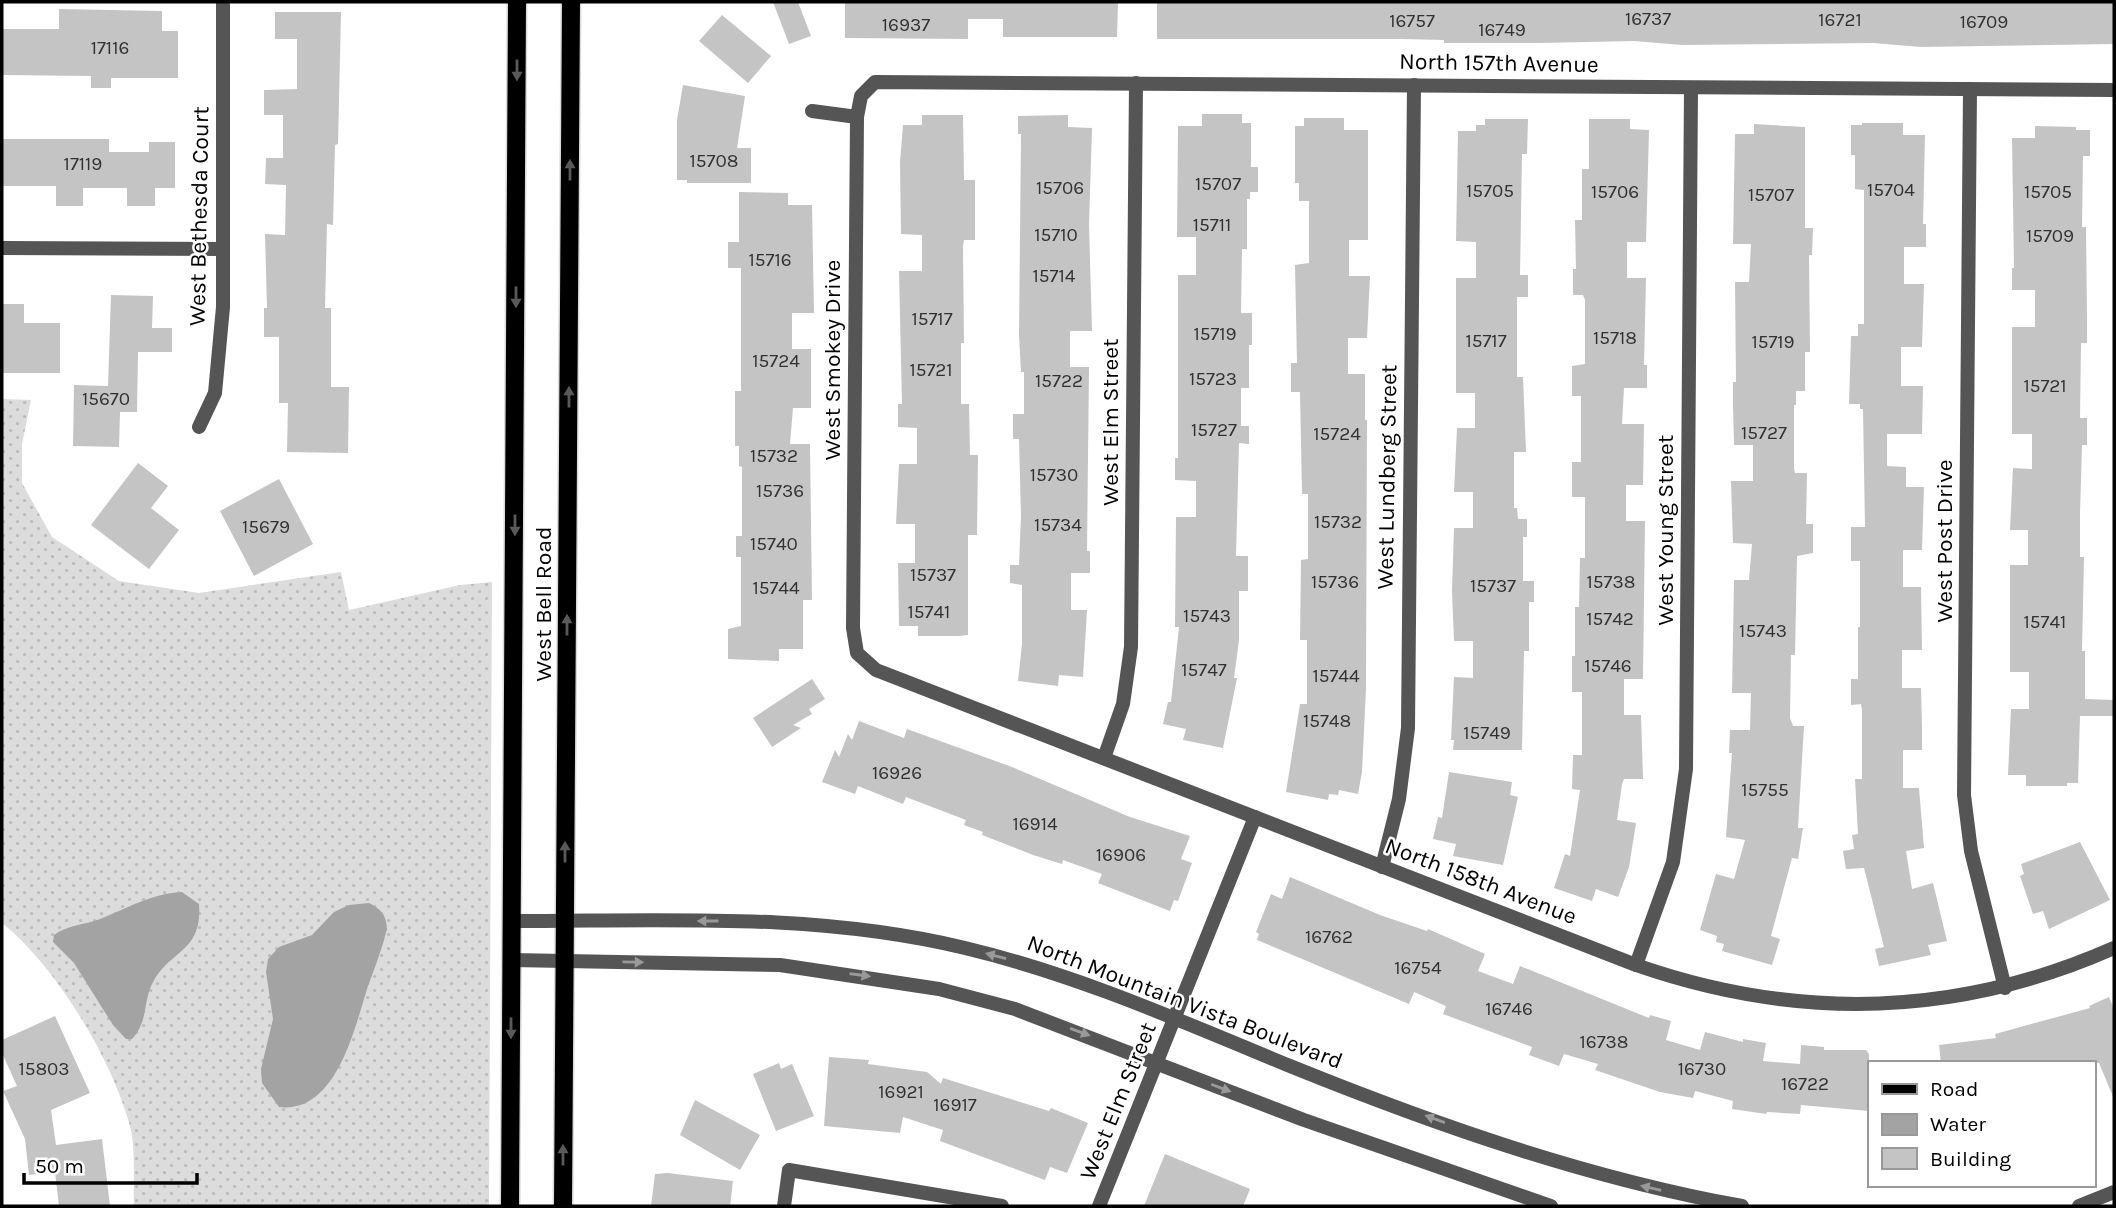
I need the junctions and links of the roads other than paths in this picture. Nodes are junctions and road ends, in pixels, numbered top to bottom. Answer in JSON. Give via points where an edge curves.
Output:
{"nodes":[{"id":1,"x":223,"y":2,"type":"edge"},
{"id":2,"x":517,"y":2,"type":"edge"},
{"id":3,"x":571,"y":2,"type":"edge"},
{"id":4,"x":883,"y":81,"type":"joint"},
{"id":5,"x":1136,"y":83,"type":"junction"},
{"id":6,"x":1414,"y":85,"type":"junction"},
{"id":7,"x":1691,"y":88,"type":"junction"},
{"id":8,"x":1970,"y":89,"type":"junction"},
{"id":9,"x":2114,"y":90,"type":"edge"},
{"id":10,"x":812,"y":111,"type":"dead end"},
{"id":11,"x":857,"y":117,"type":"junction"},
{"id":12,"x":2,"y":248,"type":"edge"},
{"id":13,"x":223,"y":249,"type":"junction"},
{"id":14,"x":199,"y":427,"type":"dead end"},
{"id":15,"x":857,"y":653,"type":"joint"},
{"id":16,"x":1104,"y":758,"type":"junction"},
{"id":17,"x":1255,"y":817,"type":"junction"},
{"id":18,"x":1381,"y":867,"type":"junction"},
{"id":19,"x":512,"y":921,"type":"junction"},
{"id":20,"x":565,"y":921,"type":"junction"},
{"id":21,"x":2114,"y":948,"type":"edge"},
{"id":22,"x":512,"y":960,"type":"junction"},
{"id":23,"x":565,"y":961,"type":"junction"},
{"id":24,"x":1636,"y":965,"type":"junction"},
{"id":25,"x":2005,"y":988,"type":"junction"},
{"id":26,"x":1176,"y":1019,"type":"junction"},
{"id":27,"x":1157,"y":1063,"type":"junction"},
{"id":28,"x":2114,"y":1192,"type":"edge"},
{"id":29,"x":510,"y":1206,"type":"edge"},
{"id":30,"x":563,"y":1206,"type":"edge"},
{"id":31,"x":784,"y":1206,"type":"edge"},
{"id":32,"x":1002,"y":1206,"type":"edge"},
{"id":33,"x":1099,"y":1206,"type":"edge"},
{"id":34,"x":1551,"y":1206,"type":"edge"},
{"id":35,"x":1742,"y":1206,"type":"edge"},
{"id":36,"x":2079,"y":1206,"type":"edge"}],
"edges":[{"from":1,"to":13,"type":"street","name":"West Bethesda Court"},
{"from":2,"to":19,"type":"main road","name":"West Bell Road","one_way":true},
{"from":20,"to":3,"type":"main road","name":"West Bell Road","one_way":true},
{"from":4,"to":5,"type":"street","name":"North 157th Avenue"},
{"from":4,"to":11,"type":"street","name":"West Smokey Drive","via":[[861,96]]},
{"from":5,"to":6,"type":"street","name":"North 157th Avenue"},
{"from":5,"to":16,"type":"street","name":"West Elm Street","via":[[1131,647],[1123,704]]},
{"from":6,"to":7,"type":"street","name":"North 157th Avenue"},
{"from":6,"to":18,"type":"street","name":"West Lundberg Street","via":[[1408,728],[1399,799]]},
{"from":7,"to":8,"type":"street","name":"North 157th Avenue"},
{"from":7,"to":24,"type":"street","name":"West Young Street","via":[[1686,769],[1673,862]]},
{"from":8,"to":9,"type":"street","name":"North 157th Avenue"},
{"from":8,"to":25,"type":"street","name":"West Post Drive","via":[[1964,795],[1971,851]]},
{"from":10,"to":11,"type":"street"},
{"from":11,"to":15,"type":"street","name":"West Smokey Drive","via":[[853,628]]},
{"from":12,"to":13,"type":"street"},
{"from":13,"to":14,"type":"street","name":"West Bethesda Court","via":[[215,393]]},
{"from":15,"to":16,"type":"street","name":"North 158th Avenue","via":[[876,670]]},
{"from":16,"to":17,"type":"street","name":"North 158th Avenue"},
{"from":17,"to":18,"type":"street","name":"North 158th Avenue"},
{"from":17,"to":26,"type":"street","name":"West Elm Street"},
{"from":18,"to":24,"type":"street","name":"North 158th Avenue"},
{"from":19,"to":20,"type":"street","name":"North Mountain Vista Boulevard"},
{"from":19,"to":22,"type":"main road","name":"West Bell Road"},
{"from":20,"to":23,"type":"main road","name":"West Bell Road"},
{"from":26,"to":20,"type":"street","name":"North Mountain Vista Boulevard","one_way":true,"via":[[1037,967],[963,947],[850,926],[776,921]]},
{"from":21,"to":25,"type":"street","name":"North 158th Avenue"},
{"from":22,"to":23,"type":"street"},
{"from":22,"to":29,"type":"main road","name":"West Bell Road","one_way":true},
{"from":23,"to":27,"type":"street","one_way":true,"via":[[780,965],[901,981],[1016,1009]]},
{"from":30,"to":23,"type":"main road","name":"West Bell Road","one_way":true},
{"from":24,"to":25,"type":"street","name":"North 158th Avenue","via":[[1721,990],[1809,1003],[1900,1003]]},
{"from":26,"to":27,"type":"street","name":"West Elm Street"},
{"from":35,"to":26,"type":"street","name":"North Mountain Vista Boulevard","one_way":true,"via":[[1611,1178],[1528,1152]]},
{"from":27,"to":33,"type":"street","name":"West Elm Street"},
{"from":27,"to":34,"type":"street","one_way":true,"via":[[1316,1125]]},
{"from":28,"to":36,"type":"street"},
{"from":31,"to":32,"type":"street","via":[[789,1170]]}]}
